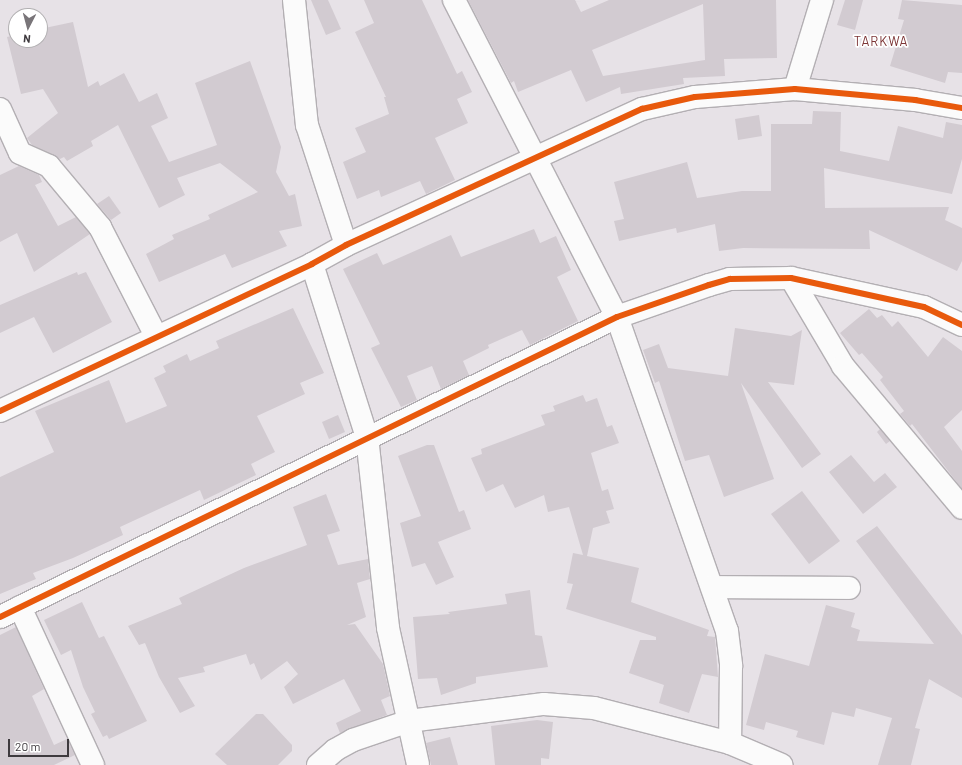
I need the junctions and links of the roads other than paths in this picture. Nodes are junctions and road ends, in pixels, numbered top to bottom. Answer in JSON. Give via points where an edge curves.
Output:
{"nodes":[{"id":1,"x":294,"y":0,"type":"edge"},
{"id":2,"x":454,"y":0,"type":"edge"},
{"id":3,"x":822,"y":0,"type":"edge"},
{"id":4,"x":795,"y":89,"type":"junction"},
{"id":5,"x":962,"y":108,"type":"edge"},
{"id":6,"x":0,"y":109,"type":"edge"},
{"id":7,"x":535,"y":159,"type":"junction"},
{"id":8,"x":346,"y":245,"type":"junction"},
{"id":9,"x":312,"y":264,"type":"junction"},
{"id":10,"x":791,"y":278,"type":"junction"},
{"id":11,"x":617,"y":317,"type":"junction"},
{"id":12,"x":962,"y":325,"type":"edge"},
{"id":13,"x":156,"y":336,"type":"junction"},
{"id":14,"x":0,"y":410,"type":"edge"},
{"id":15,"x":367,"y":437,"type":"junction"},
{"id":16,"x":962,"y":508,"type":"edge"},
{"id":17,"x":712,"y":587,"type":"junction"},
{"id":18,"x":849,"y":588,"type":"dead end"},
{"id":19,"x":20,"y":607,"type":"junction"},
{"id":20,"x":0,"y":617,"type":"edge"},
{"id":21,"x":409,"y":721,"type":"junction"},
{"id":22,"x":730,"y":743,"type":"junction"},
{"id":23,"x":93,"y":765,"type":"edge"},
{"id":24,"x":318,"y":765,"type":"edge"},
{"id":25,"x":418,"y":765,"type":"edge"},
{"id":26,"x":782,"y":765,"type":"edge"}],
"edges":[{"from":1,"to":8,"type":"street","via":[[306,125]]},
{"from":2,"to":7,"type":"street"},
{"from":3,"to":4,"type":"street"},
{"from":4,"to":5,"type":"street","via":[[916,100]]},
{"from":4,"to":7,"type":"street","via":[[664,102],[642,109]]},
{"from":6,"to":13,"type":"street","via":[[20,153],[49,166],[100,227]]},
{"from":7,"to":8,"type":"street"},
{"from":7,"to":11,"type":"street"},
{"from":8,"to":9,"type":"street"},
{"from":9,"to":13,"type":"street"},
{"from":9,"to":15,"type":"street"},
{"from":10,"to":11,"type":"street","via":[[730,279]]},
{"from":10,"to":12,"type":"street","via":[[924,307]]},
{"from":10,"to":16,"type":"street","via":[[843,366]]},
{"from":11,"to":15,"type":"street"},
{"from":11,"to":17,"type":"street"},
{"from":13,"to":14,"type":"street"},
{"from":15,"to":19,"type":"street"},
{"from":15,"to":21,"type":"street","via":[[388,628]]},
{"from":17,"to":18,"type":"street"},
{"from":17,"to":22,"type":"street","via":[[730,648]]},
{"from":19,"to":20,"type":"street"},
{"from":19,"to":23,"type":"street"},
{"from":21,"to":22,"type":"street","via":[[544,704],[571,705]]},
{"from":21,"to":24,"type":"street","via":[[353,740],[335,750]]},
{"from":21,"to":25,"type":"street"},
{"from":22,"to":26,"type":"street"}]}
